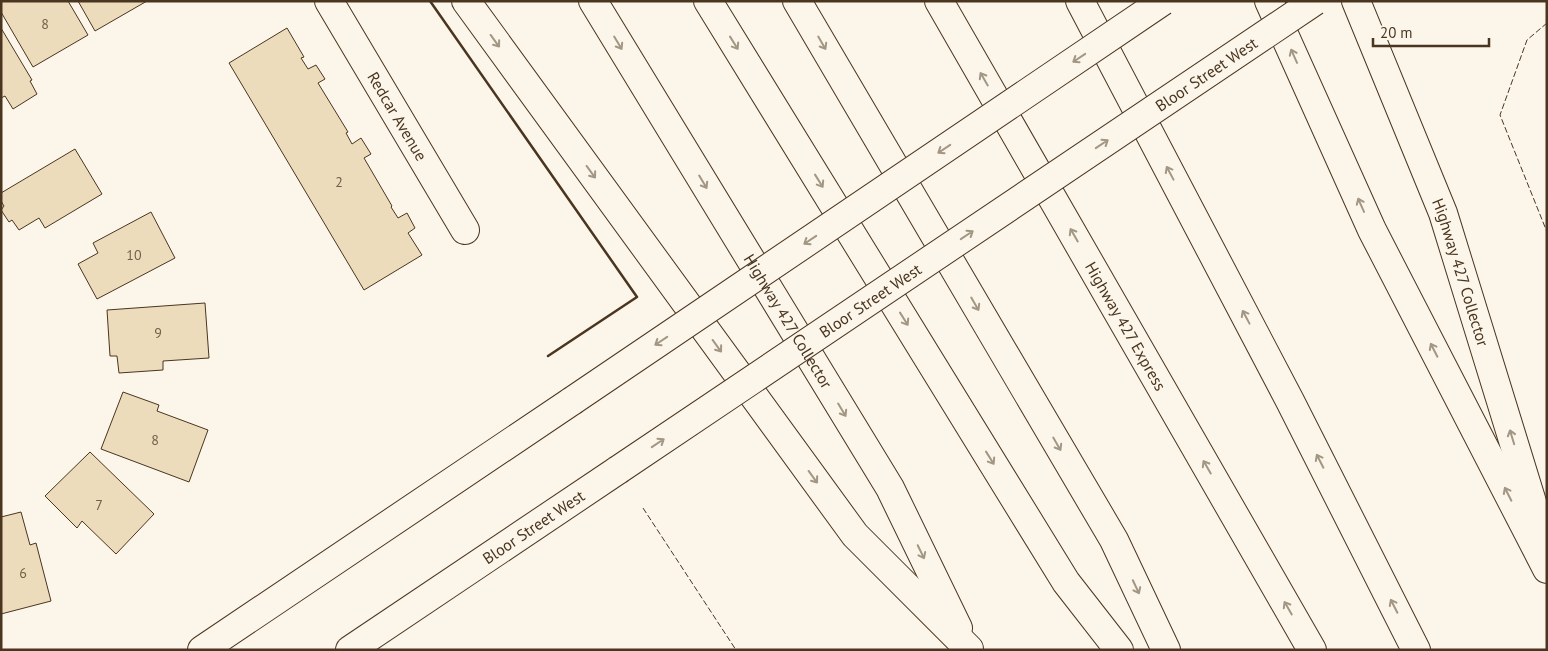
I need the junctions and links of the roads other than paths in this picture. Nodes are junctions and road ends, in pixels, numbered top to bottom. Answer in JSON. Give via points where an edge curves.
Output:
{"nodes":[{"id":1,"x":329,"y":1,"type":"edge"},
{"id":2,"x":466,"y":1,"type":"edge"},
{"id":3,"x":592,"y":1,"type":"edge"},
{"id":4,"x":708,"y":1,"type":"edge"},
{"id":5,"x":798,"y":1,"type":"edge"},
{"id":6,"x":939,"y":1,"type":"edge"},
{"id":7,"x":1080,"y":1,"type":"edge"},
{"id":8,"x":1163,"y":1,"type":"edge"},
{"id":9,"x":1269,"y":1,"type":"edge"},
{"id":10,"x":1315,"y":1,"type":"edge"},
{"id":11,"x":1356,"y":1,"type":"edge"},
{"id":12,"x":465,"y":230,"type":"dead end"},
{"id":13,"x":1547,"y":551,"type":"edge"},
{"id":14,"x":1547,"y":569,"type":"edge"},
{"id":15,"x":969,"y":649,"type":"edge"},
{"id":16,"x":202,"y":650,"type":"edge"},
{"id":17,"x":350,"y":650,"type":"edge"},
{"id":18,"x":1119,"y":650,"type":"edge"},
{"id":19,"x":1166,"y":650,"type":"edge"},
{"id":20,"x":1312,"y":650,"type":"edge"},
{"id":21,"x":1416,"y":650,"type":"edge"}],
"edges":[{"from":1,"to":12,"type":"main road","name":"Redcar Avenue"},
{"from":2,"to":15,"type":"main road","one_way":true,"via":[[855,535]]},
{"from":3,"to":15,"type":"main road","name":"Highway 427 Collector","one_way":true,"via":[[890,488]]},
{"from":4,"to":18,"type":"main road","one_way":true,"via":[[1066,582]]},
{"from":5,"to":19,"type":"main road","one_way":true,"via":[[1114,540]]},
{"from":20,"to":6,"type":"main road","name":"Highway 427 Express","one_way":true},
{"from":21,"to":7,"type":"main road","one_way":true},
{"from":8,"to":16,"type":"main road","one_way":true,"bridge":true},
{"from":14,"to":9,"type":"main road","one_way":true,"via":[[1372,230]]},
{"from":17,"to":10,"type":"main road","name":"Bloor Street West","one_way":true,"bridge":true},
{"from":13,"to":11,"type":"main road","name":"Highway 427 Collector","one_way":true,"via":[[1444,213]]}]}
